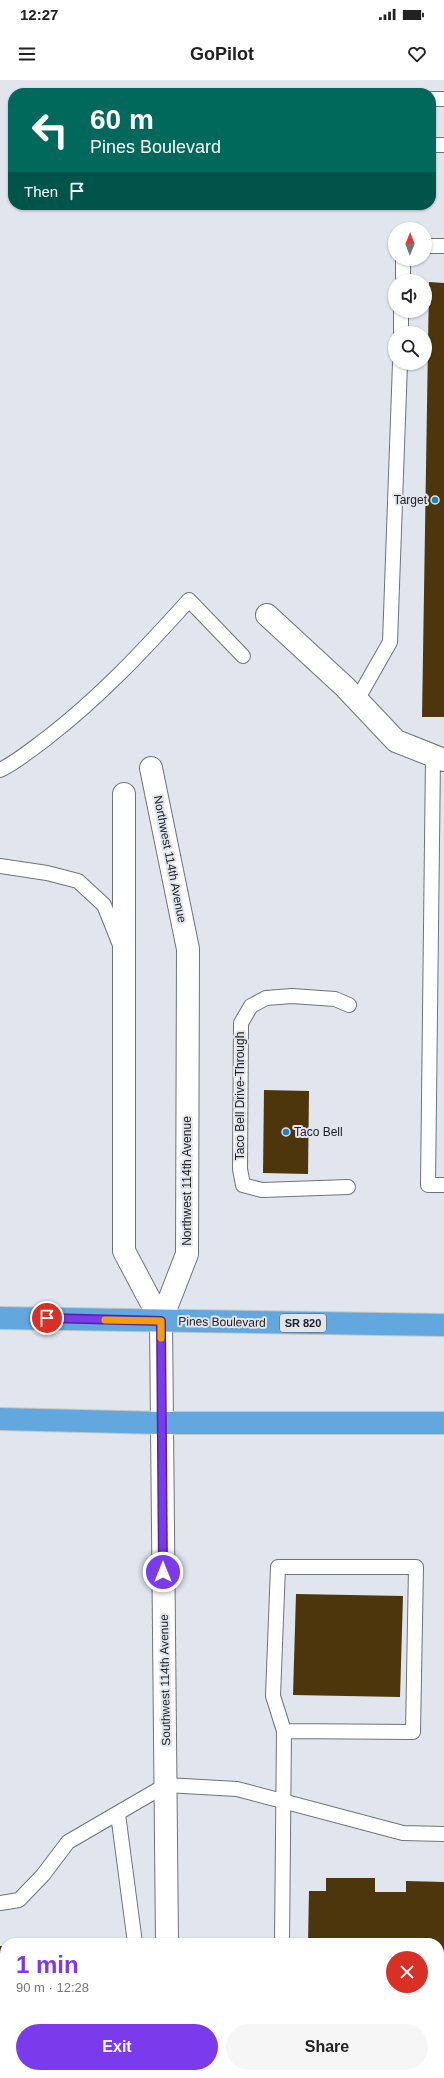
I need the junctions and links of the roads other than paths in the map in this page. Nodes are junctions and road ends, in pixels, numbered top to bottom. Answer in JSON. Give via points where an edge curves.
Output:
{"nodes":[{"id":1,"x":432,"y":246,"type":"edge"},
{"id":2,"x":444,"y":246,"type":"edge"},
{"id":3,"x":400,"y":370,"type":"edge"},
{"id":4,"x":268,"y":615,"type":"dead end"},
{"id":5,"x":242,"y":656,"type":"dead end"},
{"id":6,"x":357,"y":700,"type":"junction"},
{"id":7,"x":438,"y":759,"type":"edge"},
{"id":8,"x":151,"y":768,"type":"dead end"},
{"id":9,"x":0,"y":770,"type":"edge"},
{"id":10,"x":124,"y":794,"type":"dead end"},
{"id":11,"x":0,"y":866,"type":"edge"},
{"id":12,"x":124,"y":954,"type":"junction"},
{"id":13,"x":348,"y":1005,"type":"dead end"},
{"id":14,"x":444,"y":1185,"type":"edge"},
{"id":15,"x":348,"y":1187,"type":"dead end"},
{"id":16,"x":0,"y":1318,"type":"edge"},
{"id":17,"x":161,"y":1321,"type":"junction"},
{"id":18,"x":444,"y":1325,"type":"edge"},
{"id":19,"x":0,"y":1419,"type":"edge"},
{"id":20,"x":162,"y":1423,"type":"junction"},
{"id":21,"x":444,"y":1423,"type":"edge"},
{"id":22,"x":284,"y":1731,"type":"junction"},
{"id":23,"x":166,"y":1785,"type":"junction"},
{"id":24,"x":284,"y":1801,"type":"junction"},
{"id":25,"x":118,"y":1814,"type":"junction"},
{"id":26,"x":444,"y":1834,"type":"edge"},
{"id":27,"x":0,"y":1903,"type":"edge"},
{"id":28,"x":134,"y":1938,"type":"edge"},
{"id":29,"x":167,"y":1938,"type":"edge"},
{"id":30,"x":282,"y":1938,"type":"edge"}],
"edges":[{"from":1,"to":2,"type":"lane"},
{"from":3,"to":6,"type":"lane","via":[[390,642]]},
{"from":4,"to":6,"type":"street"},
{"from":5,"to":9,"type":"lane","via":[[188,600],[133,662],[77,716]]},
{"from":6,"to":7,"type":"street","via":[[396,741]]},
{"from":7,"to":14,"type":"lane","via":[[428,1185]]},
{"from":8,"to":17,"type":"street","name":"Northwest 114th Avenue","via":[[188,949],[187,1254]]},
{"from":10,"to":12,"type":"street"},
{"from":11,"to":12,"type":"lane","via":[[47,873],[78,881],[104,905]]},
{"from":12,"to":17,"type":"street","via":[[124,1251]]},
{"from":13,"to":15,"type":"lane","name":"Taco Bell Drive-Through","via":[[335,999],[292,996],[266,998],[251,1006],[241,1022],[240,1154],[243,1185],[262,1190]]},
{"from":16,"to":17,"type":"highway","name":"Pines Boulevard","number":"SR 820"},
{"from":17,"to":18,"type":"highway","name":"Pines Boulevard","number":"SR 820"},
{"from":17,"to":20,"type":"street","name":"Southwest 114th Avenue"},
{"from":19,"to":20,"type":"highway"},
{"from":20,"to":21,"type":"highway"},
{"from":20,"to":23,"type":"street","name":"Southwest 114th Avenue"},
{"from":22,"to":22,"type":"lane","via":[[413,1732],[416,1567],[278,1567],[273,1696]]},
{"from":22,"to":24,"type":"lane"},
{"from":23,"to":24,"type":"lane","via":[[238,1789]]},
{"from":23,"to":25,"type":"lane"},
{"from":23,"to":29,"type":"street","name":"Southwest 114th Avenue"},
{"from":24,"to":26,"type":"lane","via":[[403,1833]]},
{"from":24,"to":30,"type":"lane"},
{"from":25,"to":27,"type":"lane","via":[[68,1842],[43,1875],[19,1900]]},
{"from":25,"to":28,"type":"lane"}]}
